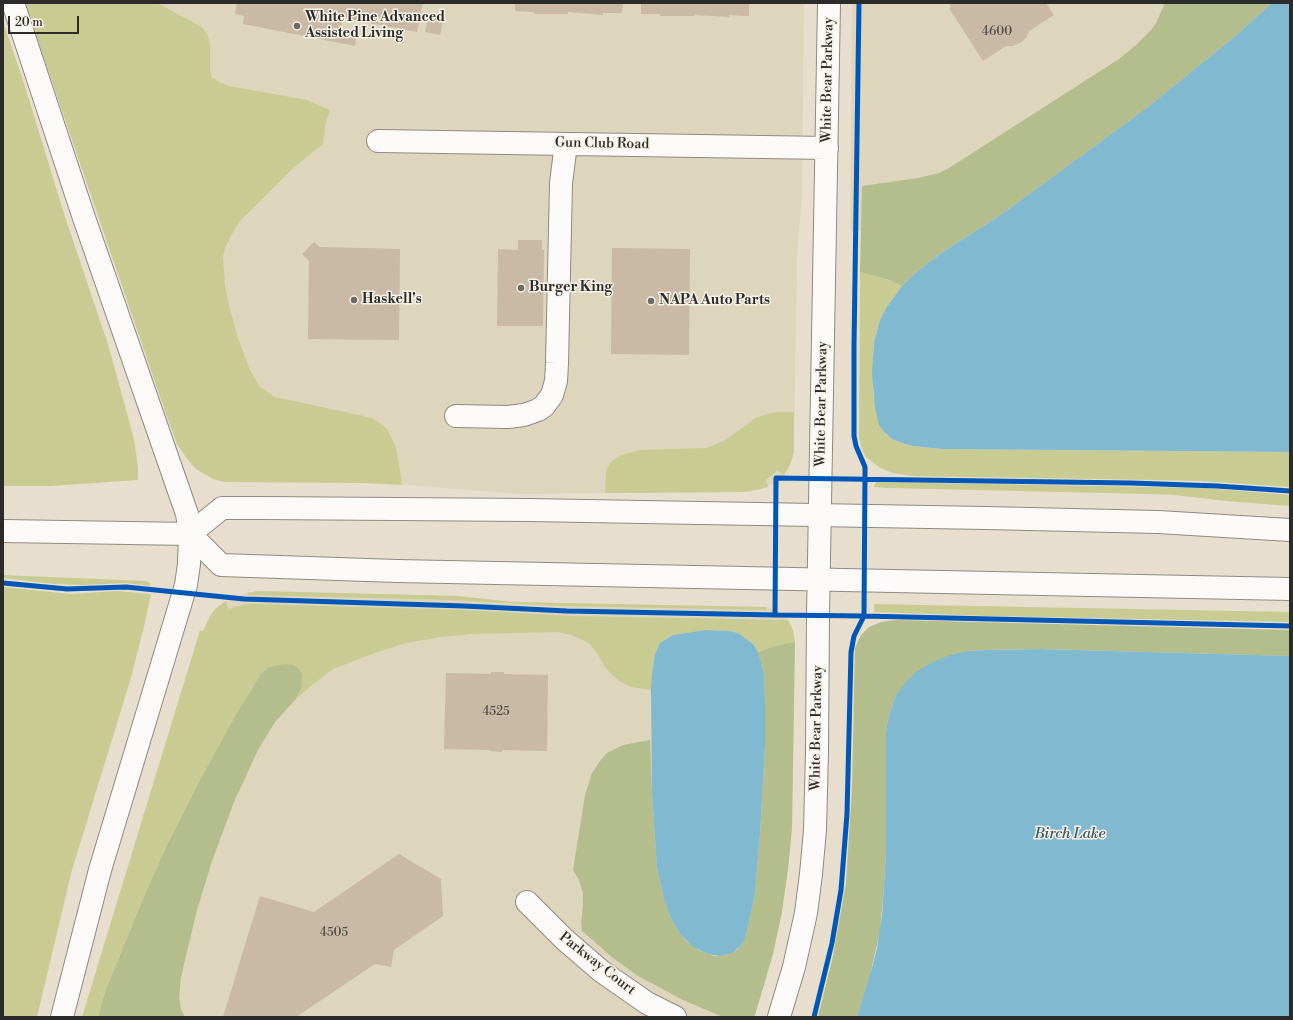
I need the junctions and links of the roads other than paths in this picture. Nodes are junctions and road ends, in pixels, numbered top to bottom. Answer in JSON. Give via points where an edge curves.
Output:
{"nodes":[{"id":1,"x":13,"y":3,"type":"edge"},
{"id":2,"x":829,"y":3,"type":"edge"},
{"id":3,"x":378,"y":141,"type":"dead end"},
{"id":4,"x":566,"y":144,"type":"junction"},
{"id":5,"x":826,"y":148,"type":"junction"},
{"id":6,"x":456,"y":416,"type":"dead end"},
{"id":7,"x":820,"y":515,"type":"junction"},
{"id":8,"x":1290,"y":530,"type":"edge"},
{"id":9,"x":3,"y":531,"type":"edge"},
{"id":10,"x":190,"y":534,"type":"junction"},
{"id":11,"x":819,"y":579,"type":"junction"},
{"id":12,"x":1290,"y":589,"type":"edge"},
{"id":13,"x":527,"y":902,"type":"dead end"},
{"id":14,"x":62,"y":1017,"type":"edge"},
{"id":15,"x":675,"y":1017,"type":"edge"},
{"id":16,"x":779,"y":1017,"type":"edge"}],
"edges":[{"from":1,"to":10,"type":"main road","via":[[83,215],[189,520]]},
{"from":2,"to":5,"type":"main road","name":"White Bear Parkway"},
{"from":3,"to":4,"type":"main road","name":"Gun Club Road"},
{"from":4,"to":5,"type":"main road","name":"Gun Club Road"},
{"from":4,"to":6,"type":"main road","via":[[561,183],[558,364],[552,395],[544,406],[524,415]]},
{"from":5,"to":7,"type":"main road","name":"White Bear Parkway"},
{"from":7,"to":8,"type":"main road","via":[[1158,522]]},
{"from":7,"to":10,"type":"main road","via":[[222,508]]},
{"from":7,"to":11,"type":"main road","name":"White Bear Parkway"},
{"from":9,"to":10,"type":"main road"},
{"from":10,"to":11,"type":"main road","via":[[221,565]]},
{"from":10,"to":14,"type":"main road","via":[[186,585],[100,870]]},
{"from":11,"to":12,"type":"main road"},
{"from":11,"to":16,"type":"main road","name":"White Bear Parkway","via":[[817,751],[812,864],[802,932]]},
{"from":13,"to":15,"type":"main road","name":"Parkway Court","via":[[601,971],[647,1003]]}]}
